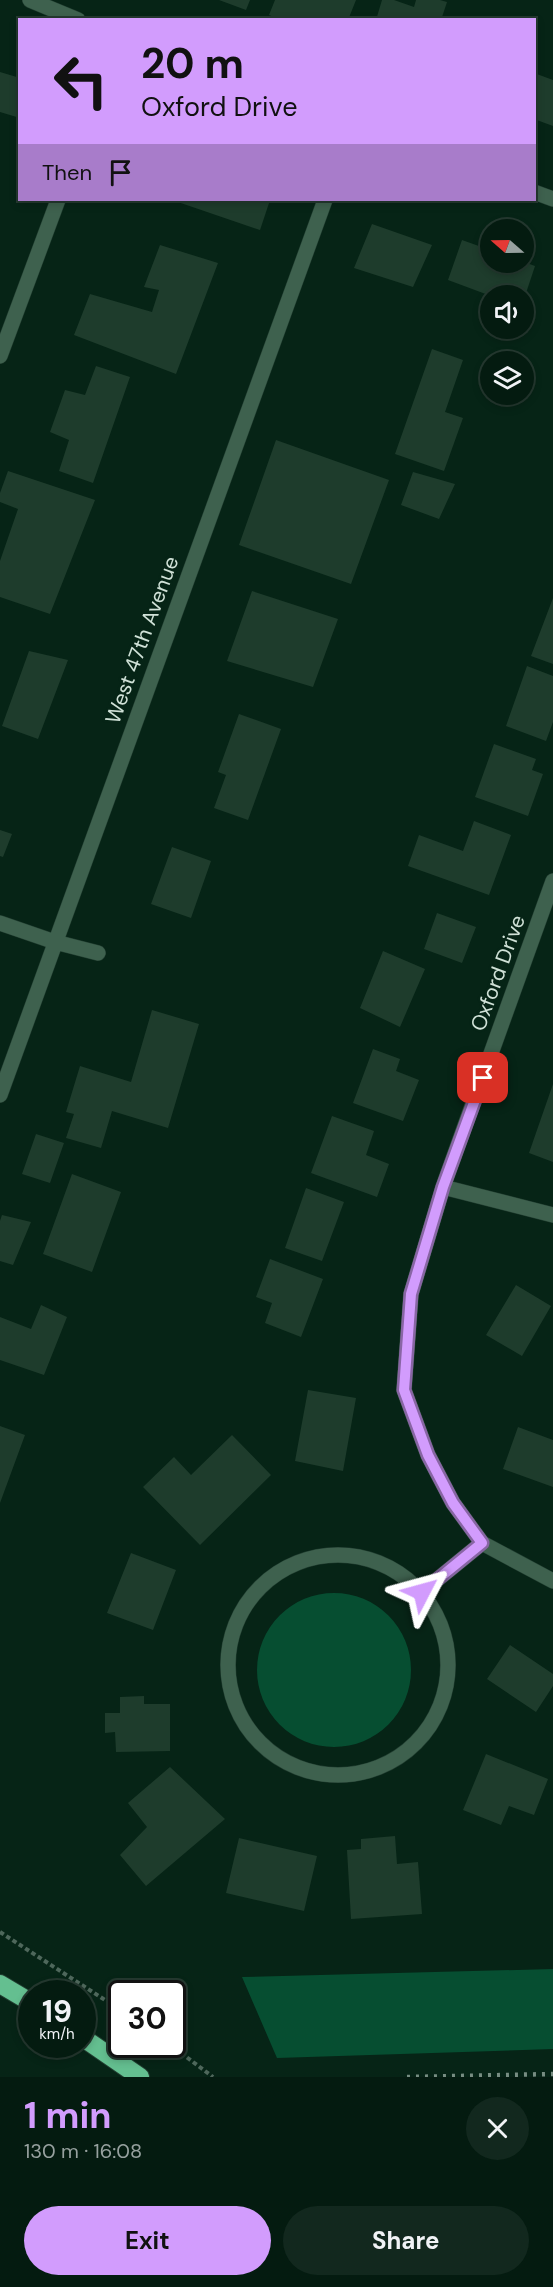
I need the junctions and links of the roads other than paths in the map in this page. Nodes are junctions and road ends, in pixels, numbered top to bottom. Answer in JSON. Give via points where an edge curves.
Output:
{"nodes":[{"id":1,"x":30,"y":0,"type":"edge"},
{"id":2,"x":73,"y":18,"type":"edge"},
{"id":3,"x":536,"y":193,"type":"edge"},
{"id":4,"x":553,"y":199,"type":"edge"},
{"id":5,"x":58,"y":201,"type":"edge"},
{"id":6,"x":325,"y":201,"type":"edge"},
{"id":7,"x":0,"y":356,"type":"edge"},
{"id":8,"x":553,"y":881,"type":"edge"},
{"id":9,"x":0,"y":923,"type":"edge"},
{"id":10,"x":55,"y":942,"type":"junction"},
{"id":11,"x":98,"y":953,"type":"dead end"},
{"id":12,"x":0,"y":1095,"type":"edge"},
{"id":13,"x":443,"y":1187,"type":"junction"},
{"id":14,"x":553,"y":1215,"type":"edge"},
{"id":15,"x":482,"y":1543,"type":"junction"},
{"id":16,"x":553,"y":1581,"type":"edge"},
{"id":17,"x":422,"y":1592,"type":"junction"},
{"id":18,"x":0,"y":1984,"type":"edge"},
{"id":19,"x":18,"y":1995,"type":"edge"},
{"id":20,"x":96,"y":2047,"type":"edge"},
{"id":21,"x":140,"y":2077,"type":"edge"}],
"edges":[{"from":1,"to":2,"type":"street"},
{"from":3,"to":4,"type":"street"},
{"from":5,"to":7,"type":"street"},
{"from":6,"to":10,"type":"street","name":"West 47th Avenue"},
{"from":8,"to":13,"type":"street","name":"Oxford Drive"},
{"from":9,"to":10,"type":"street"},
{"from":10,"to":11,"type":"street"},
{"from":10,"to":12,"type":"street","name":"West 47th Avenue"},
{"from":13,"to":14,"type":"street"},
{"from":13,"to":15,"type":"street","name":"Oxford Drive","via":[[411,1294],[404,1390],[428,1455],[453,1503]]},
{"from":15,"to":16,"type":"street","name":"Oxford Drive"},
{"from":15,"to":17,"type":"street"},
{"from":17,"to":17,"type":"street","via":[[396,1570],[352,1556],[328,1555],[295,1563],[265,1582],[243,1609],[229,1652],[228,1676],[236,1709],[255,1739],[281,1761],[314,1774],[349,1776],[382,1768],[411,1749],[434,1722],[446,1690],[449,1656],[441,1622]]},
{"from":18,"to":19,"type":"highway"},
{"from":20,"to":21,"type":"highway"}]}
